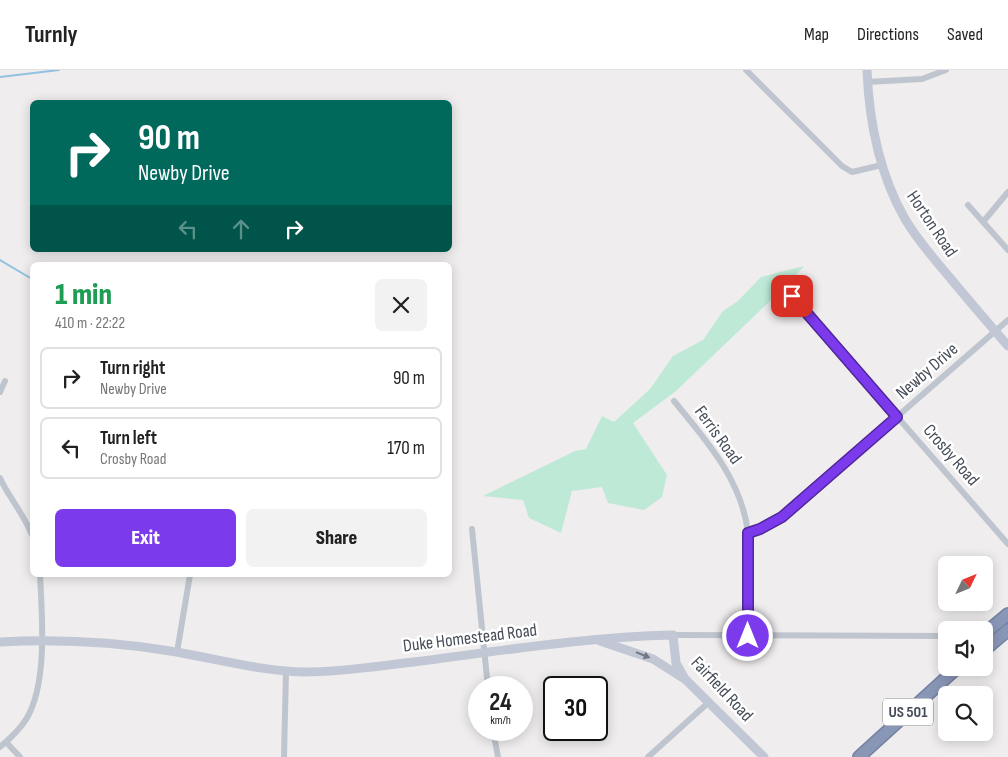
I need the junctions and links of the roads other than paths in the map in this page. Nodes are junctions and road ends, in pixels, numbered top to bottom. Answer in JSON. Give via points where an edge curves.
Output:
{"nodes":[{"id":1,"x":746,"y":70,"type":"edge"},
{"id":2,"x":867,"y":70,"type":"edge"},
{"id":3,"x":946,"y":70,"type":"edge"},
{"id":4,"x":867,"y":82,"type":"junction"},
{"id":5,"x":882,"y":165,"type":"junction"},
{"id":6,"x":1008,"y":192,"type":"edge"},
{"id":7,"x":968,"y":205,"type":"dead end"},
{"id":8,"x":982,"y":222,"type":"junction"},
{"id":9,"x":1008,"y":250,"type":"edge"},
{"id":10,"x":792,"y":296,"type":"dead end"},
{"id":11,"x":1008,"y":320,"type":"edge"},
{"id":12,"x":995,"y":331,"type":"junction"},
{"id":13,"x":1008,"y":346,"type":"edge"},
{"id":14,"x":5,"y":381,"type":"dead end"},
{"id":15,"x":0,"y":392,"type":"edge"},
{"id":16,"x":674,"y":401,"type":"dead end"},
{"id":17,"x":897,"y":417,"type":"junction"},
{"id":18,"x":0,"y":478,"type":"edge"},
{"id":19,"x":472,"y":528,"type":"dead end"},
{"id":20,"x":30,"y":530,"type":"edge"},
{"id":21,"x":748,"y":533,"type":"junction"},
{"id":22,"x":1008,"y":544,"type":"edge"},
{"id":23,"x":40,"y":577,"type":"edge"},
{"id":24,"x":190,"y":577,"type":"edge"},
{"id":25,"x":1008,"y":614,"type":"edge"},
{"id":26,"x":993,"y":626,"type":"edge"},
{"id":27,"x":1008,"y":630,"type":"edge"},
{"id":28,"x":673,"y":635,"type":"junction"},
{"id":29,"x":748,"y":636,"type":"junction"},
{"id":30,"x":938,"y":636,"type":"edge"},
{"id":31,"x":597,"y":640,"type":"junction"},
{"id":32,"x":0,"y":642,"type":"edge"},
{"id":33,"x":42,"y":642,"type":"junction"},
{"id":34,"x":993,"y":643,"type":"edge"},
{"id":35,"x":177,"y":652,"type":"junction"},
{"id":36,"x":485,"y":653,"type":"junction"},
{"id":37,"x":286,"y":671,"type":"junction"},
{"id":38,"x":487,"y":676,"type":"edge"},
{"id":39,"x":947,"y":676,"type":"edge"},
{"id":40,"x":685,"y":679,"type":"junction"},
{"id":41,"x":708,"y":702,"type":"junction"},
{"id":42,"x":495,"y":741,"type":"edge"},
{"id":43,"x":6,"y":742,"type":"junction"},
{"id":44,"x":0,"y":747,"type":"edge"},
{"id":45,"x":20,"y":757,"type":"edge"},
{"id":46,"x":284,"y":757,"type":"edge"},
{"id":47,"x":498,"y":757,"type":"edge"},
{"id":48,"x":648,"y":757,"type":"edge"},
{"id":49,"x":764,"y":757,"type":"edge"},
{"id":50,"x":859,"y":757,"type":"edge"}],
"edges":[{"from":1,"to":5,"type":"street","via":[[842,166],[852,172]]},
{"from":2,"to":4,"type":"street","name":"Horton Road"},
{"from":3,"to":4,"type":"street","via":[[922,79]]},
{"from":4,"to":5,"type":"street","name":"Horton Road"},
{"from":5,"to":12,"type":"street","name":"Horton Road","via":[[896,202],[916,236]]},
{"from":6,"to":8,"type":"street"},
{"from":7,"to":8,"type":"street"},
{"from":8,"to":9,"type":"street"},
{"from":10,"to":17,"type":"street","name":"Crosby Road"},
{"from":11,"to":12,"type":"street","name":"Newby Drive"},
{"from":12,"to":13,"type":"street","name":"Horton Road"},
{"from":12,"to":17,"type":"street","name":"Newby Drive"},
{"from":14,"to":15,"type":"street"},
{"from":16,"to":21,"type":"street","name":"Ferris Road","via":[[720,458],[734,486]]},
{"from":17,"to":21,"type":"street","name":"Newby Drive","via":[[782,517]]},
{"from":17,"to":22,"type":"street","name":"Crosby Road"},
{"from":18,"to":20,"type":"street"},
{"from":19,"to":36,"type":"street"},
{"from":21,"to":29,"type":"street","name":"Ferris Road"},
{"from":23,"to":33,"type":"street"},
{"from":24,"to":35,"type":"street"},
{"from":25,"to":26,"type":"highway"},
{"from":27,"to":34,"type":"highway"},
{"from":28,"to":29,"type":"street","name":"Duke Homestead Road"},
{"from":28,"to":31,"type":"street","name":"Duke Homestead Road"},
{"from":28,"to":40,"type":"street","name":"Fairfield Road","via":[[676,663]]},
{"from":29,"to":30,"type":"street","name":"Duke Homestead Road"},
{"from":31,"to":36,"type":"street","name":"Duke Homestead Road"},
{"from":31,"to":40,"type":"street","one_way":true,"via":[[653,659]]},
{"from":32,"to":33,"type":"street","name":"Duke Homestead Road"},
{"from":33,"to":35,"type":"street","name":"Duke Homestead Road"},
{"from":33,"to":43,"type":"street","via":[[34,703],[27,718]]},
{"from":35,"to":37,"type":"street","name":"Duke Homestead Road"},
{"from":36,"to":37,"type":"street","name":"Duke Homestead Road","via":[[351,669]]},
{"from":36,"to":38,"type":"street"},
{"from":37,"to":46,"type":"street"},
{"from":39,"to":50,"type":"highway","number":"US 501"},
{"from":40,"to":41,"type":"street","name":"Fairfield Road"},
{"from":41,"to":48,"type":"street"},
{"from":41,"to":49,"type":"street","name":"Fairfield Road"},
{"from":42,"to":47,"type":"street"},
{"from":43,"to":44,"type":"street"},
{"from":43,"to":45,"type":"street"}]}
